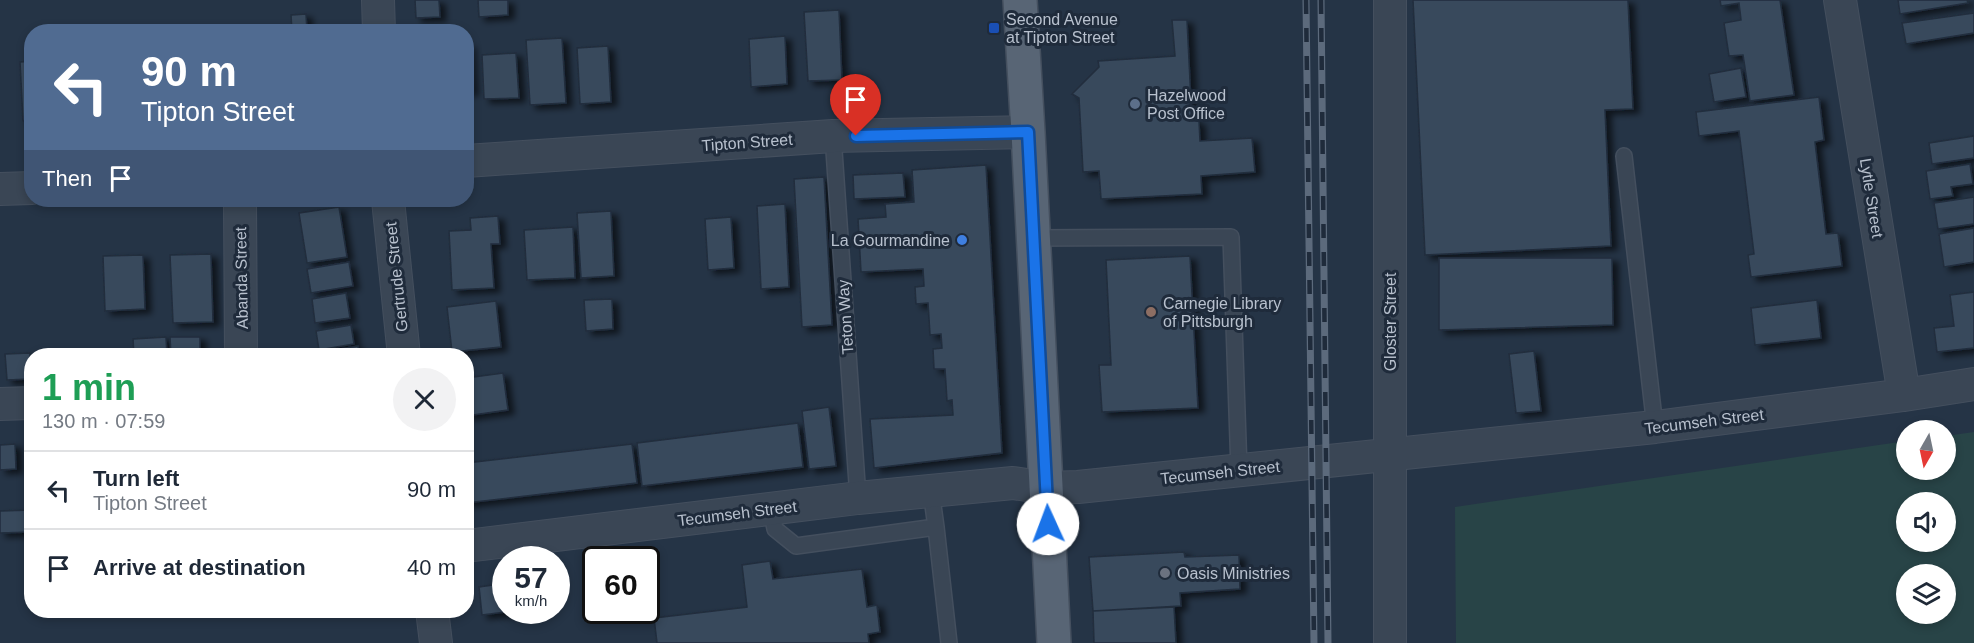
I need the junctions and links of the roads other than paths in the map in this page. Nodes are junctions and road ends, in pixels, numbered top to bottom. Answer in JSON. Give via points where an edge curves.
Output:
{"nodes":[{"id":1,"x":378,"y":0,"type":"edge"},
{"id":2,"x":1020,"y":0,"type":"edge"},
{"id":3,"x":1390,"y":0,"type":"edge"},
{"id":4,"x":1840,"y":0,"type":"edge"},
{"id":5,"x":379,"y":24,"type":"edge"},
{"id":6,"x":1028,"y":132,"type":"junction"},
{"id":7,"x":833,"y":136,"type":"junction"},
{"id":8,"x":1624,"y":156,"type":"dead end"},
{"id":9,"x":474,"y":160,"type":"edge"},
{"id":10,"x":24,"y":188,"type":"edge"},
{"id":11,"x":0,"y":189,"type":"edge"},
{"id":12,"x":240,"y":207,"type":"edge"},
{"id":13,"x":389,"y":207,"type":"edge"},
{"id":14,"x":1033,"y":238,"type":"junction"},
{"id":15,"x":241,"y":348,"type":"edge"},
{"id":16,"x":403,"y":348,"type":"edge"},
{"id":17,"x":1974,"y":384,"type":"edge"},
{"id":18,"x":1904,"y":395,"type":"junction"},
{"id":19,"x":24,"y":403,"type":"edge"},
{"id":20,"x":0,"y":404,"type":"edge"},
{"id":21,"x":1655,"y":427,"type":"junction"},
{"id":22,"x":1390,"y":454,"type":"junction"},
{"id":23,"x":1239,"y":470,"type":"junction"},
{"id":24,"x":1047,"y":488,"type":"junction"},
{"id":25,"x":932,"y":491,"type":"junction"},
{"id":26,"x":858,"y":498,"type":"junction"},
{"id":27,"x":771,"y":509,"type":"junction"},
{"id":28,"x":936,"y":526,"type":"junction"},
{"id":29,"x":474,"y":545,"type":"edge"},
{"id":30,"x":433,"y":618,"type":"edge"},
{"id":31,"x":436,"y":643,"type":"edge"},
{"id":32,"x":949,"y":643,"type":"edge"},
{"id":33,"x":1054,"y":643,"type":"edge"},
{"id":34,"x":1390,"y":643,"type":"edge"}],
"edges":[{"from":1,"to":5,"type":"street"},
{"from":2,"to":6,"type":"main road"},
{"from":3,"to":22,"type":"street","name":"Gloster Street"},
{"from":4,"to":18,"type":"street","name":"Lytle Street"},
{"from":6,"to":7,"type":"street","name":"Tipton Street"},
{"from":6,"to":14,"type":"main road"},
{"from":7,"to":9,"type":"street","name":"Tipton Street"},
{"from":7,"to":26,"type":"lane","name":"Teton Way"},
{"from":8,"to":21,"type":"lane"},
{"from":10,"to":11,"type":"street"},
{"from":12,"to":15,"type":"street","name":"Abanda Street"},
{"from":13,"to":16,"type":"street","name":"Gertrude Street"},
{"from":14,"to":23,"type":"lane","via":[[1231,237]]},
{"from":14,"to":24,"type":"main road"},
{"from":17,"to":18,"type":"street","name":"Tecumseh Street"},
{"from":18,"to":21,"type":"street","name":"Tecumseh Street"},
{"from":19,"to":20,"type":"street"},
{"from":21,"to":22,"type":"street","name":"Tecumseh Street"},
{"from":22,"to":23,"type":"street","name":"Tecumseh Street"},
{"from":22,"to":34,"type":"street","name":"Gloster Street"},
{"from":23,"to":24,"type":"street","name":"Tecumseh Street"},
{"from":24,"to":25,"type":"street","name":"Tecumseh Street","via":[[1013,483]]},
{"from":24,"to":33,"type":"main road"},
{"from":25,"to":26,"type":"street","name":"Tecumseh Street"},
{"from":25,"to":28,"type":"lane"},
{"from":26,"to":27,"type":"street","name":"Tecumseh Street"},
{"from":27,"to":28,"type":"lane","via":[[775,529],[796,546]]},
{"from":27,"to":29,"type":"street","name":"Tecumseh Street"},
{"from":28,"to":32,"type":"lane"},
{"from":30,"to":31,"type":"street"}]}
